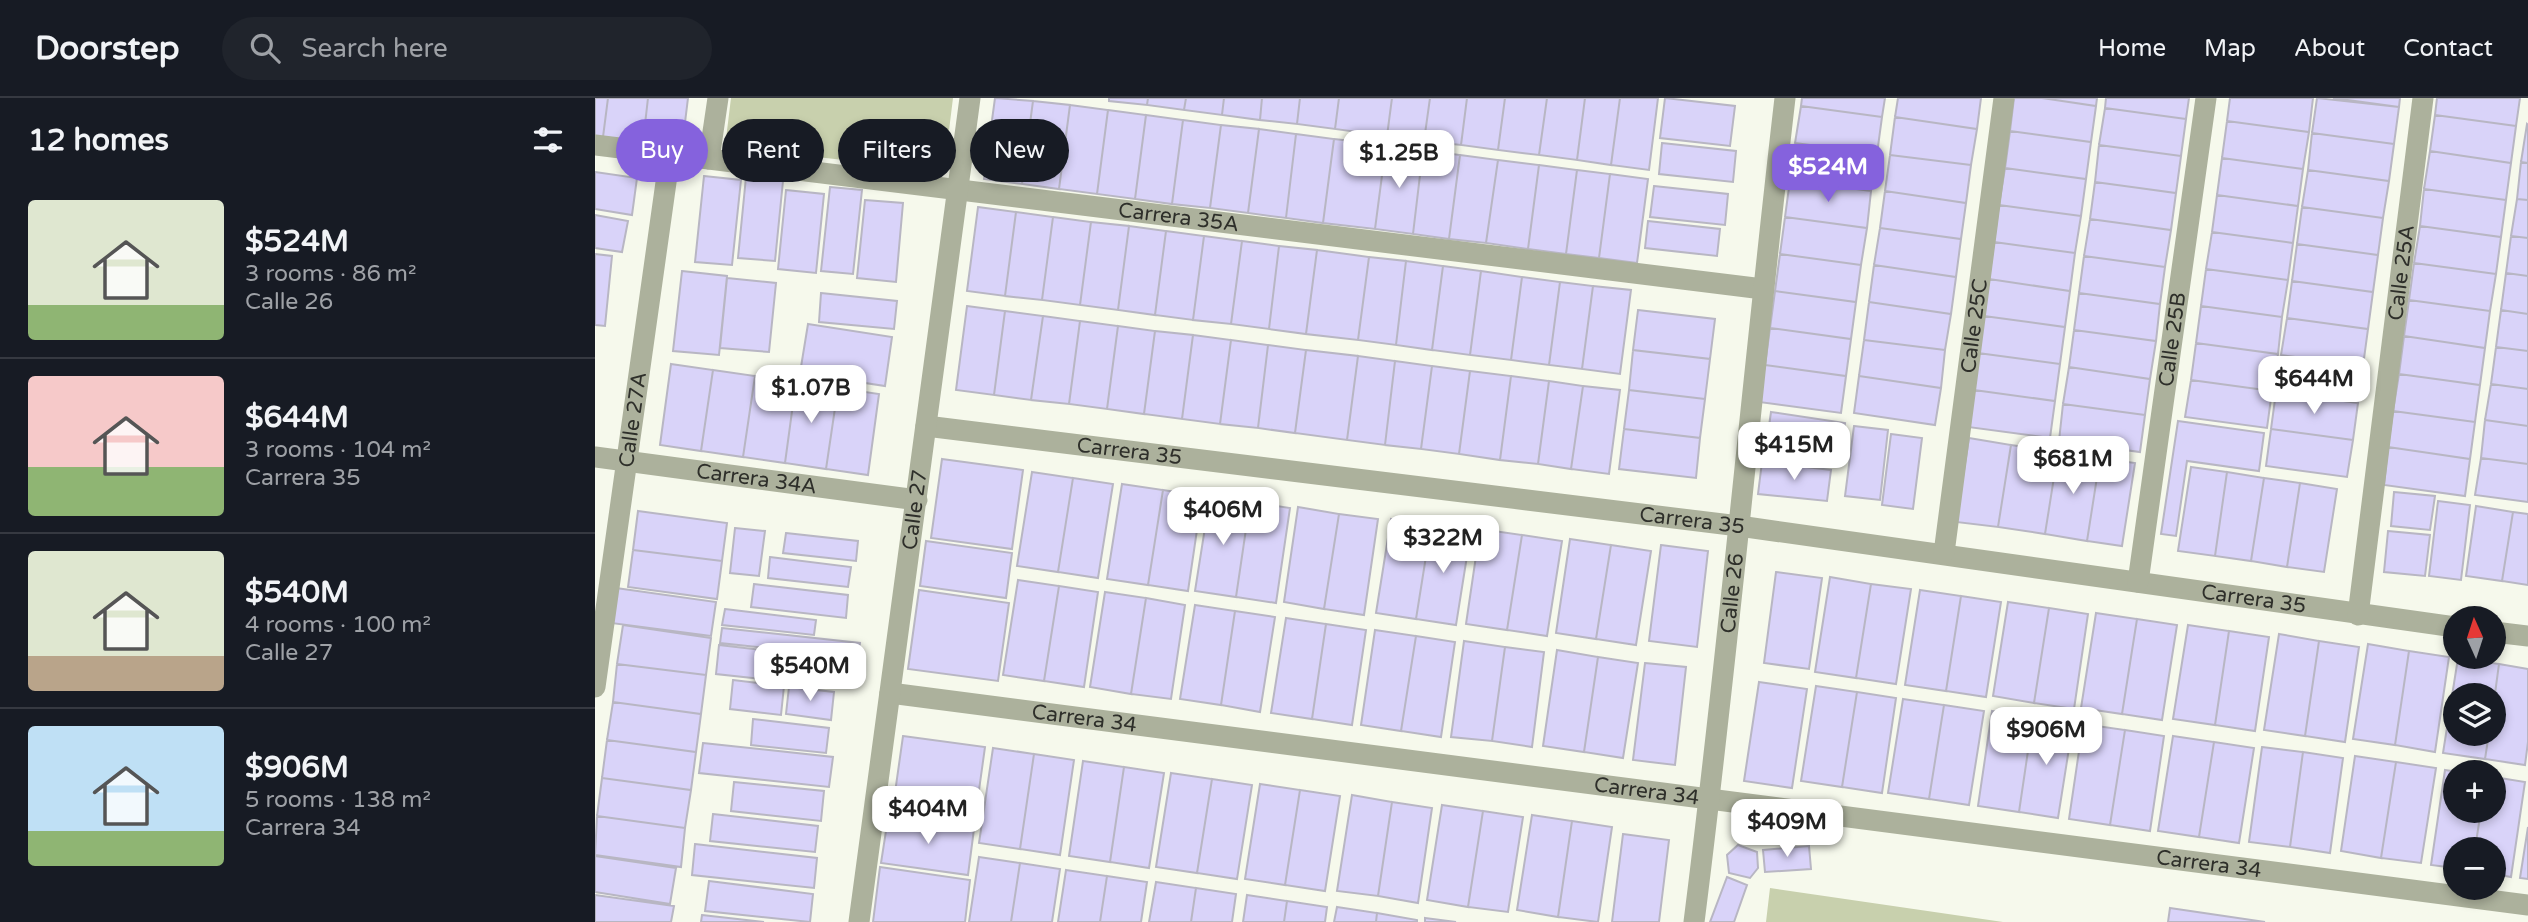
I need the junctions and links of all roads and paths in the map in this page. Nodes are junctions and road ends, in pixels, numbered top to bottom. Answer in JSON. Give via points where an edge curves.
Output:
{"nodes":[{"id":1,"x":717,"y":98,"type":"edge"},
{"id":2,"x":969,"y":98,"type":"edge"},
{"id":3,"x":1785,"y":98,"type":"edge"},
{"id":4,"x":2004,"y":98,"type":"edge"},
{"id":5,"x":2206,"y":98,"type":"edge"},
{"id":6,"x":2423,"y":98,"type":"edge"},
{"id":7,"x":595,"y":145,"type":"edge"},
{"id":8,"x":616,"y":148,"type":"edge"},
{"id":9,"x":709,"y":159,"type":"joint"},
{"id":10,"x":666,"y":182,"type":"edge"},
{"id":11,"x":959,"y":189,"type":"junction"},
{"id":12,"x":1763,"y":289,"type":"junction"},
{"id":13,"x":926,"y":426,"type":"junction"},
{"id":14,"x":595,"y":457,"type":"edge"},
{"id":15,"x":627,"y":461,"type":"junction"},
{"id":16,"x":916,"y":500,"type":"junction"},
{"id":17,"x":1739,"y":526,"type":"junction"},
{"id":18,"x":1944,"y":554,"type":"junction"},
{"id":19,"x":2138,"y":582,"type":"junction"},
{"id":20,"x":2357,"y":615,"type":"junction"},
{"id":21,"x":2443,"y":626,"type":"edge"},
{"id":22,"x":2506,"y":633,"type":"edge"},
{"id":23,"x":2528,"y":636,"type":"edge"},
{"id":24,"x":595,"y":687,"type":"edge"},
{"id":25,"x":890,"y":693,"type":"junction"},
{"id":26,"x":1709,"y":799,"type":"junction"},
{"id":27,"x":2528,"y":905,"type":"edge"},
{"id":28,"x":859,"y":922,"type":"edge"},
{"id":29,"x":1694,"y":922,"type":"edge"}],
"edges":[{"from":1,"to":9,"type":"street"},
{"from":2,"to":11,"type":"street","name":"Calle 27"},
{"from":3,"to":12,"type":"street","name":"Calle 26"},
{"from":4,"to":18,"type":"street","name":"Calle 25C"},
{"from":5,"to":19,"type":"street","name":"Calle 25B"},
{"from":6,"to":20,"type":"street","name":"Calle 25A"},
{"from":7,"to":8,"type":"street","name":"Carrera 35A"},
{"from":9,"to":11,"type":"street","name":"Carrera 35A"},
{"from":10,"to":15,"type":"street","name":"Calle 27A"},
{"from":11,"to":12,"type":"street","name":"Carrera 35A"},
{"from":11,"to":13,"type":"street","name":"Calle 27"},
{"from":12,"to":17,"type":"street","name":"Calle 26"},
{"from":13,"to":16,"type":"street","name":"Calle 27"},
{"from":13,"to":17,"type":"street","name":"Carrera 35"},
{"from":14,"to":15,"type":"street","name":"Carrera 34A"},
{"from":15,"to":16,"type":"street","name":"Carrera 34A"},
{"from":15,"to":24,"type":"street","name":"Calle 27A"},
{"from":16,"to":25,"type":"street","name":"Calle 27"},
{"from":17,"to":18,"type":"street","name":"Carrera 35"},
{"from":17,"to":26,"type":"street","name":"Calle 26"},
{"from":18,"to":19,"type":"street","name":"Carrera 35"},
{"from":19,"to":20,"type":"street","name":"Carrera 35"},
{"from":20,"to":21,"type":"street","name":"Carrera 35"},
{"from":22,"to":23,"type":"street"},
{"from":25,"to":26,"type":"street","name":"Carrera 34"},
{"from":25,"to":28,"type":"street","name":"Calle 27"},
{"from":26,"to":27,"type":"street","name":"Carrera 34"},
{"from":26,"to":29,"type":"street","name":"Calle 26"}]}
